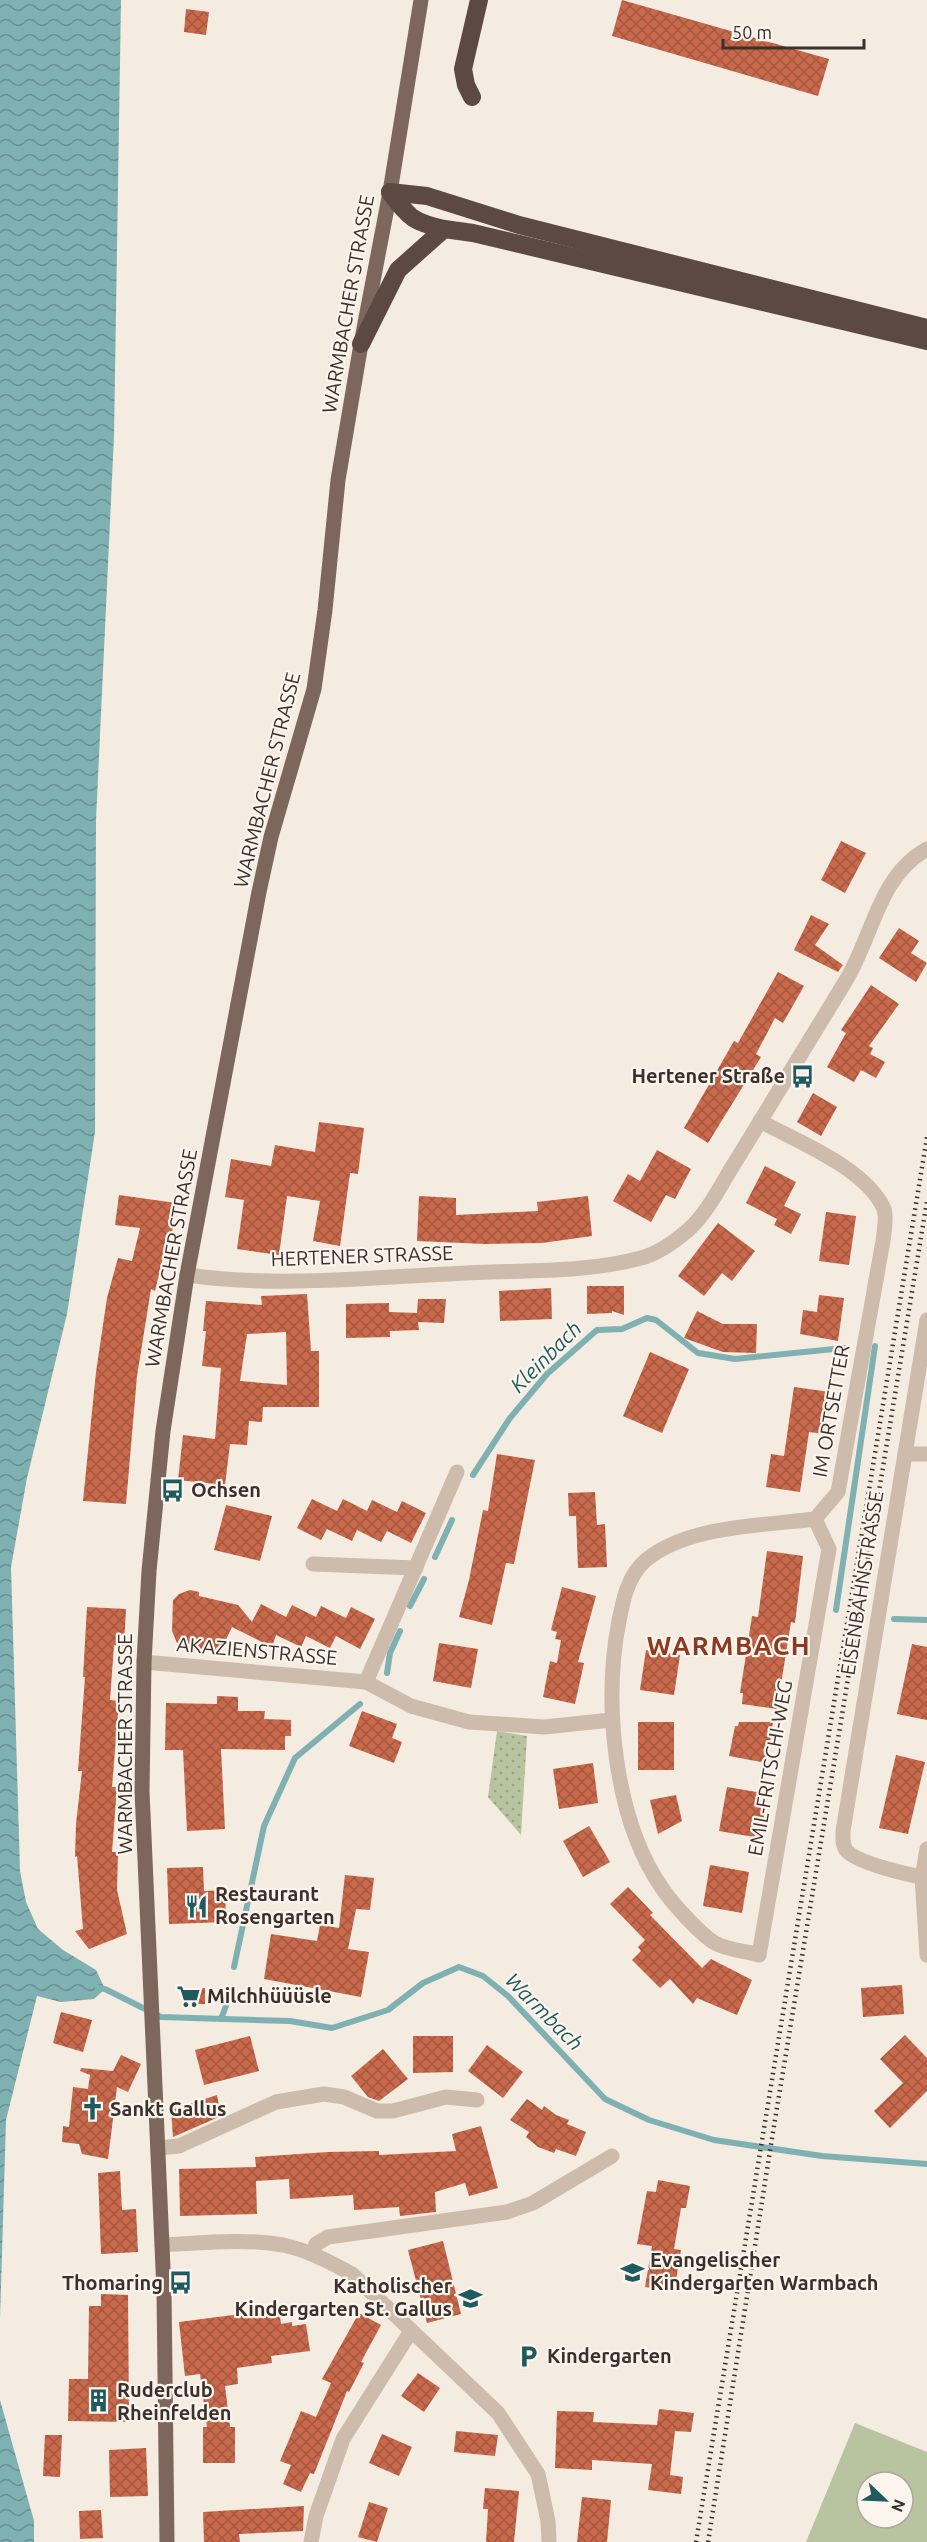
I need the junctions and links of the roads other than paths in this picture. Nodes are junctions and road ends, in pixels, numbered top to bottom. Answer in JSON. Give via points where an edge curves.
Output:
{"nodes":[{"id":1,"x":421,"y":0,"type":"edge"},
{"id":2,"x":478,"y":0,"type":"edge"},
{"id":3,"x":472,"y":96,"type":"dead end"},
{"id":4,"x":390,"y":192,"type":"junction"},
{"id":5,"x":444,"y":229,"type":"junction"},
{"id":6,"x":927,"y":328,"type":"edge"},
{"id":7,"x":927,"y":341,"type":"edge"},
{"id":8,"x":361,"y":344,"type":"junction"},
{"id":9,"x":927,"y":849,"type":"edge"},
{"id":10,"x":760,"y":1121,"type":"junction"},
{"id":11,"x":187,"y":1275,"type":"junction"},
{"id":12,"x":927,"y":1320,"type":"edge"},
{"id":13,"x":905,"y":1454,"type":"junction"},
{"id":14,"x":927,"y":1454,"type":"edge"},
{"id":15,"x":457,"y":1472,"type":"dead end"},
{"id":16,"x":815,"y":1519,"type":"junction"},
{"id":17,"x":313,"y":1564,"type":"dead end"},
{"id":18,"x":416,"y":1568,"type":"junction"},
{"id":19,"x":144,"y":1662,"type":"junction"},
{"id":20,"x":366,"y":1682,"type":"junction"},
{"id":21,"x":611,"y":1720,"type":"junction"},
{"id":22,"x":927,"y":1849,"type":"edge"},
{"id":23,"x":925,"y":1877,"type":"edge"},
{"id":24,"x":927,"y":1954,"type":"edge"},
{"id":25,"x":477,"y":2100,"type":"dead end"},
{"id":26,"x":158,"y":2148,"type":"junction"},
{"id":27,"x":612,"y":2156,"type":"dead end"},
{"id":28,"x":162,"y":2245,"type":"junction"},
{"id":29,"x":312,"y":2254,"type":"junction"},
{"id":30,"x":411,"y":2331,"type":"junction"},
{"id":31,"x":167,"y":2542,"type":"edge"},
{"id":32,"x":311,"y":2542,"type":"edge"},
{"id":33,"x":549,"y":2542,"type":"edge"}],
"edges":[{"from":1,"to":4,"type":"main road","name":"WARMBACHER STRASSE"},
{"from":2,"to":3,"type":"highway","via":[[463,69]]},
{"from":4,"to":5,"type":"highway","via":[[419,224]]},
{"from":4,"to":6,"type":"highway","via":[[427,196],[519,225]]},
{"from":4,"to":8,"type":"main road","name":"WARMBACHER STRASSE"},
{"from":5,"to":7,"type":"highway"},
{"from":5,"to":8,"type":"highway","via":[[398,270]]},
{"from":8,"to":11,"type":"main road","name":"WARMBACHER STRASSE","via":[[338,480],[314,689],[261,881]]},
{"from":9,"to":10,"type":"street","name":"HERTENER STRASSE","via":[[913,856],[892,879],[855,967]]},
{"from":10,"to":11,"type":"street","name":"HERTENER STRASSE","via":[[701,1217],[668,1245],[645,1257],[588,1267],[294,1281],[220,1280]]},
{"from":10,"to":16,"type":"street","name":"IM ORTSETTER","via":[[832,1160],[870,1187],[885,1211],[838,1492]]},
{"from":11,"to":19,"type":"main road","name":"WARMBACHER STRASSE","via":[[158,1478]]},
{"from":12,"to":13,"type":"street","name":"EISENBAHNSTRASSE"},
{"from":13,"to":14,"type":"street"},
{"from":13,"to":23,"type":"street","name":"EISENBAHNSTRASSE","via":[[843,1845],[859,1860]]},
{"from":15,"to":18,"type":"street"},
{"from":16,"to":21,"type":"street","via":[[682,1539],[644,1561],[625,1591],[613,1650]]},
{"from":16,"to":21,"type":"street","name":"EMIL-FRITSCHI-WEG","via":[[829,1549],[759,1955],[715,1943],[662,1889],[642,1855],[621,1783]]},
{"from":17,"to":18,"type":"street"},
{"from":18,"to":20,"type":"street"},
{"from":19,"to":20,"type":"street","name":"AKAZIENSTRASSE"},
{"from":19,"to":26,"type":"main road","name":"WARMBACHER STRASSE","via":[[142,1791]]},
{"from":20,"to":21,"type":"street","name":"AKAZIENSTRASSE","via":[[411,1706],[469,1722],[544,1728]]},
{"from":22,"to":23,"type":"street"},
{"from":23,"to":24,"type":"street"},
{"from":25,"to":26,"type":"street","via":[[446,2097],[393,2111],[377,2111],[344,2097],[324,2094],[276,2102],[180,2146]]},
{"from":26,"to":28,"type":"main road","name":"WARMBACHER STRASSE"},
{"from":27,"to":29,"type":"street","via":[[533,2203],[507,2212],[328,2236],[316,2244]]},
{"from":28,"to":29,"type":"street","via":[[256,2241]]},
{"from":28,"to":31,"type":"main road","name":"WARMBACHER STRASSE"},
{"from":29,"to":30,"type":"street","via":[[352,2274]]},
{"from":30,"to":32,"type":"street","via":[[343,2439]]},
{"from":30,"to":33,"type":"street","via":[[498,2413],[538,2474]]}]}
